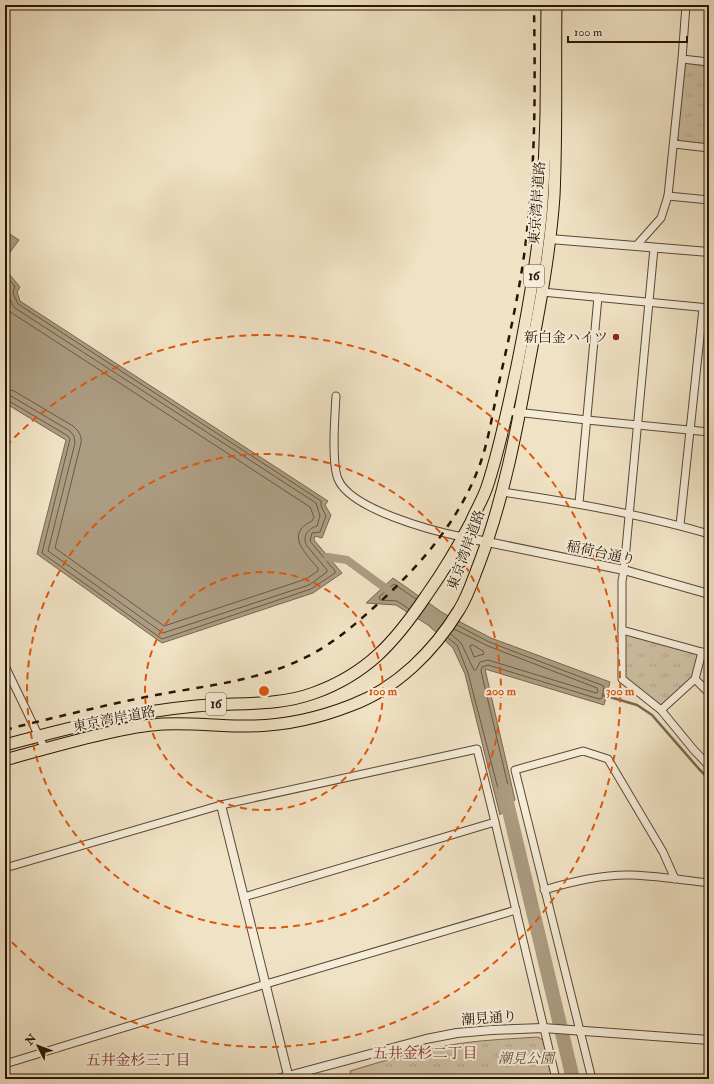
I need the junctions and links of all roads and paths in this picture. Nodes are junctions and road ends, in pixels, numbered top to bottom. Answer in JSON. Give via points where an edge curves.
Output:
{"nodes":[{"id":1,"x":547,"y":5,"type":"edge"},
{"id":2,"x":556,"y":5,"type":"edge"},
{"id":3,"x":686,"y":5,"type":"edge"},
{"id":4,"x":682,"y":59,"type":"junction"},
{"id":5,"x":709,"y":62,"type":"edge"},
{"id":6,"x":674,"y":144,"type":"junction"},
{"id":7,"x":709,"y":148,"type":"edge"},
{"id":8,"x":668,"y":196,"type":"junction"},
{"id":9,"x":709,"y":200,"type":"edge"},
{"id":10,"x":550,"y":239,"type":"junction"},
{"id":11,"x":636,"y":246,"type":"junction"},
{"id":12,"x":654,"y":248,"type":"junction"},
{"id":13,"x":709,"y":252,"type":"edge"},
{"id":14,"x":542,"y":292,"type":"junction"},
{"id":15,"x":598,"y":297,"type":"junction"},
{"id":16,"x":649,"y":302,"type":"junction"},
{"id":17,"x":706,"y":308,"type":"edge"},
{"id":18,"x":336,"y":396,"type":"dead end"},
{"id":19,"x":508,"y":411,"type":"junction"},
{"id":20,"x":520,"y":412,"type":"junction"},
{"id":21,"x":587,"y":420,"type":"junction"},
{"id":22,"x":638,"y":425,"type":"junction"},
{"id":23,"x":690,"y":430,"type":"junction"},
{"id":24,"x":709,"y":432,"type":"edge"},
{"id":25,"x":502,"y":492,"type":"junction"},
{"id":26,"x":579,"y":503,"type":"junction"},
{"id":27,"x":630,"y":513,"type":"junction"},
{"id":28,"x":680,"y":525,"type":"junction"},
{"id":29,"x":709,"y":534,"type":"edge"},
{"id":30,"x":463,"y":537,"type":"junction"},
{"id":31,"x":487,"y":542,"type":"junction"},
{"id":32,"x":624,"y":570,"type":"junction"},
{"id":33,"x":709,"y":594,"type":"edge"},
{"id":34,"x":622,"y":630,"type":"junction"},
{"id":35,"x":705,"y":653,"type":"edge"},
{"id":36,"x":5,"y":666,"type":"edge"},
{"id":37,"x":695,"y":679,"type":"junction"},
{"id":38,"x":709,"y":693,"type":"edge"},
{"id":39,"x":661,"y":710,"type":"junction"},
{"id":40,"x":39,"y":736,"type":"junction"},
{"id":41,"x":5,"y":745,"type":"edge"},
{"id":42,"x":45,"y":749,"type":"junction"},
{"id":43,"x":5,"y":760,"type":"edge"},
{"id":44,"x":709,"y":766,"type":"edge"},
{"id":45,"x":221,"y":805,"type":"junction"},
{"id":46,"x":495,"y":822,"type":"junction"},
{"id":47,"x":5,"y":868,"type":"edge"},
{"id":48,"x":675,"y":879,"type":"junction"},
{"id":49,"x":709,"y":883,"type":"edge"},
{"id":50,"x":544,"y":890,"type":"junction"},
{"id":51,"x":244,"y":897,"type":"junction"},
{"id":52,"x":516,"y":910,"type":"junction"},
{"id":53,"x":266,"y":984,"type":"junction"},
{"id":54,"x":543,"y":1028,"type":"junction"},
{"id":55,"x":579,"y":1030,"type":"junction"},
{"id":56,"x":709,"y":1040,"type":"edge"},
{"id":57,"x":5,"y":1064,"type":"edge"},
{"id":58,"x":288,"y":1077,"type":"edge"},
{"id":59,"x":277,"y":1079,"type":"edge"},
{"id":60,"x":556,"y":1079,"type":"edge"},
{"id":61,"x":592,"y":1079,"type":"edge"}],
"edges":[{"from":1,"to":19,"type":"highway","name":"東京湾岸道路","number":"16","via":[[545,148],[541,217],[530,299]]},
{"from":2,"to":10,"type":"highway","name":"東京湾岸道路","number":"16","via":[[555,174]]},
{"from":3,"to":4,"type":"street"},
{"from":4,"to":5,"type":"street"},
{"from":4,"to":6,"type":"street"},
{"from":6,"to":7,"type":"street"},
{"from":6,"to":8,"type":"street"},
{"from":8,"to":9,"type":"street"},
{"from":8,"to":11,"type":"street","via":[[660,218]]},
{"from":10,"to":11,"type":"street"},
{"from":10,"to":14,"type":"highway","name":"東京湾岸道路","number":"16"},
{"from":11,"to":12,"type":"street"},
{"from":12,"to":13,"type":"street"},
{"from":12,"to":16,"type":"street"},
{"from":14,"to":15,"type":"street"},
{"from":14,"to":20,"type":"highway","name":"東京湾岸道路","number":"16"},
{"from":15,"to":16,"type":"street"},
{"from":15,"to":21,"type":"street"},
{"from":16,"to":17,"type":"street"},
{"from":16,"to":22,"type":"street"},
{"from":17,"to":23,"type":"street"},
{"from":18,"to":30,"type":"street","via":[[335,470],[341,485],[367,505],[397,518],[443,534]]},
{"from":19,"to":20,"type":"street"},
{"from":19,"to":30,"type":"highway","name":"東京湾岸道路","number":"16","via":[[487,487]]},
{"from":20,"to":21,"type":"street"},
{"from":20,"to":25,"type":"highway","name":"東京湾岸道路","number":"16"},
{"from":21,"to":22,"type":"street"},
{"from":21,"to":26,"type":"street"},
{"from":22,"to":23,"type":"street"},
{"from":22,"to":27,"type":"street"},
{"from":23,"to":24,"type":"street"},
{"from":23,"to":28,"type":"street"},
{"from":25,"to":26,"type":"street"},
{"from":25,"to":31,"type":"highway","name":"東京湾岸道路","number":"16"},
{"from":26,"to":27,"type":"street"},
{"from":27,"to":28,"type":"street"},
{"from":27,"to":32,"type":"street"},
{"from":28,"to":29,"type":"street"},
{"from":30,"to":31,"type":"street","name":"稲荷台通り"},
{"from":30,"to":40,"type":"highway","name":"東京湾岸道路","number":"16","via":[[406,625],[368,665],[343,680],[314,693],[286,701],[194,706],[120,716]]},
{"from":31,"to":32,"type":"street","name":"稲荷台通り"},
{"from":31,"to":42,"type":"highway","name":"東京湾岸道路","number":"16","via":[[465,600],[448,628],[399,678],[376,694],[350,706],[317,716],[272,725],[150,725],[122,729]]},
{"from":32,"to":33,"type":"street","name":"稲荷台通り"},
{"from":32,"to":34,"type":"street"},
{"from":34,"to":35,"type":"street"},
{"from":34,"to":39,"type":"street","via":[[622,679]]},
{"from":35,"to":37,"type":"street"},
{"from":36,"to":40,"type":"street"},
{"from":37,"to":38,"type":"street"},
{"from":37,"to":39,"type":"street"},
{"from":39,"to":44,"type":"street"},
{"from":40,"to":41,"type":"highway","name":"東京湾岸道路","number":"16"},
{"from":40,"to":42,"type":"street"},
{"from":42,"to":43,"type":"highway","name":"東京湾岸道路","number":"16"},
{"from":45,"to":46,"type":"street","via":[[477,749]]},
{"from":45,"to":47,"type":"street"},
{"from":45,"to":51,"type":"street"},
{"from":46,"to":51,"type":"street"},
{"from":46,"to":52,"type":"street"},
{"from":48,"to":49,"type":"street"},
{"from":48,"to":50,"type":"street","via":[[632,875],[605,876],[568,882]]},
{"from":48,"to":50,"type":"street","via":[[663,852],[608,759],[582,751],[515,770]]},
{"from":50,"to":55,"type":"street"},
{"from":51,"to":53,"type":"street"},
{"from":52,"to":53,"type":"street"},
{"from":52,"to":54,"type":"street"},
{"from":53,"to":57,"type":"street"},
{"from":53,"to":58,"type":"street"},
{"from":54,"to":55,"type":"street","name":"潮見通り"},
{"from":54,"to":58,"type":"street","name":"潮見通り","via":[[457,1033],[426,1039]]},
{"from":54,"to":60,"type":"street"},
{"from":55,"to":56,"type":"street","name":"潮見通り"},
{"from":55,"to":61,"type":"street"},
{"from":58,"to":59,"type":"street","name":"潮見通り"}]}
